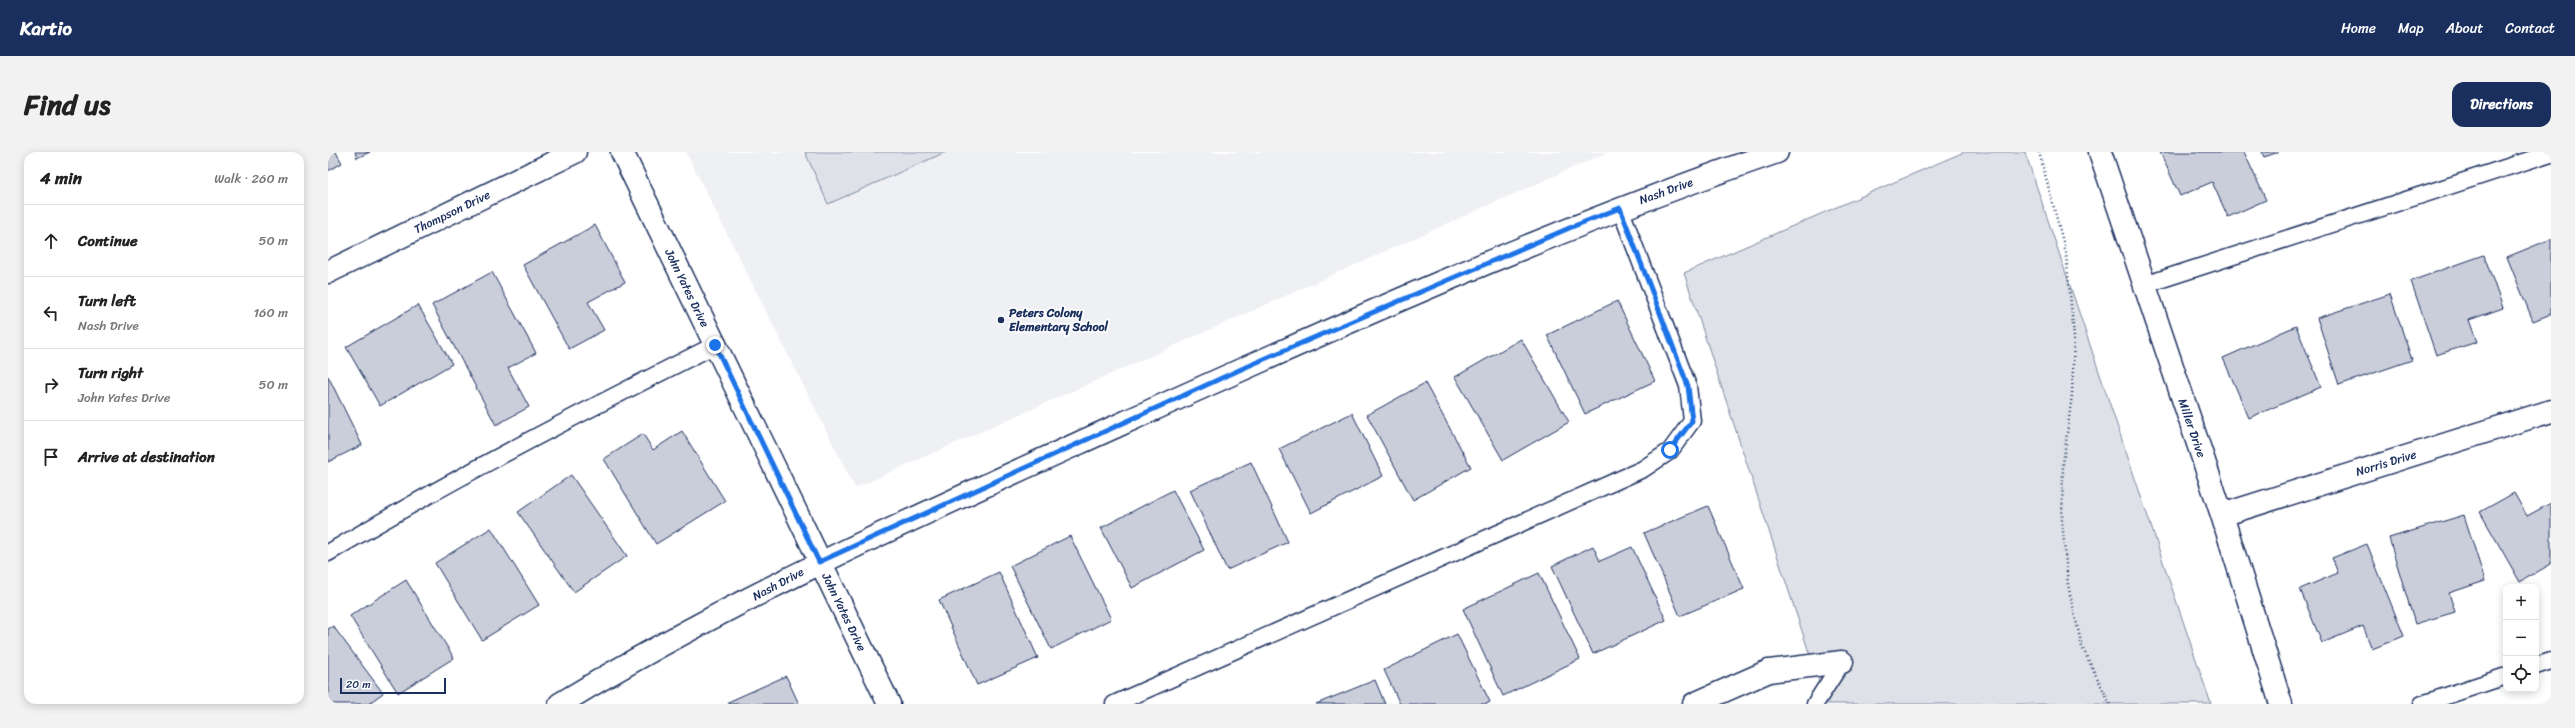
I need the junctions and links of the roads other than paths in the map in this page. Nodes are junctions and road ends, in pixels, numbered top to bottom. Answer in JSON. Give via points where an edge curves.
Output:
{"nodes":[{"id":1,"x":575,"y":152,"type":"edge"},
{"id":2,"x":622,"y":152,"type":"edge"},
{"id":3,"x":1777,"y":152,"type":"edge"},
{"id":4,"x":2100,"y":152,"type":"edge"},
{"id":5,"x":2551,"y":153,"type":"edge"},
{"id":6,"x":1620,"y":208,"type":"junction"},
{"id":7,"x":328,"y":272,"type":"edge"},
{"id":8,"x":2144,"y":285,"type":"junction"},
{"id":9,"x":715,"y":345,"type":"junction"},
{"id":10,"x":2551,"y":411,"type":"edge"},
{"id":11,"x":2222,"y":515,"type":"junction"},
{"id":12,"x":328,"y":553,"type":"edge"},
{"id":13,"x":819,"y":562,"type":"junction"},
{"id":14,"x":2551,"y":661,"type":"edge"},
{"id":15,"x":1842,"y":662,"type":"joint"},
{"id":16,"x":2539,"y":665,"type":"edge"},
{"id":17,"x":2503,"y":677,"type":"edge"},
{"id":18,"x":560,"y":704,"type":"edge"},
{"id":19,"x":889,"y":704,"type":"edge"},
{"id":20,"x":1114,"y":704,"type":"edge"},
{"id":21,"x":1694,"y":704,"type":"edge"},
{"id":22,"x":1815,"y":704,"type":"edge"},
{"id":23,"x":2281,"y":704,"type":"edge"},
{"id":24,"x":2422,"y":704,"type":"edge"}],
"edges":[{"from":1,"to":7,"type":"street","name":"Thompson Drive"},
{"from":2,"to":9,"type":"street","name":"John Yates Drive"},
{"from":3,"to":6,"type":"street","name":"Nash Drive"},
{"from":4,"to":8,"type":"street","name":"Miller Drive"},
{"from":5,"to":8,"type":"lane"},
{"from":6,"to":13,"type":"street","name":"Nash Drive","via":[[1248,366]]},
{"from":6,"to":20,"type":"lane","via":[[1688,386],[1692,421],[1670,450],[1643,469]]},
{"from":8,"to":11,"type":"street","name":"Miller Drive"},
{"from":9,"to":12,"type":"lane","via":[[558,424],[421,498]]},
{"from":9,"to":13,"type":"street","name":"John Yates Drive"},
{"from":10,"to":11,"type":"street","name":"Norris Drive"},
{"from":11,"to":23,"type":"street","name":"Miller Drive"},
{"from":13,"to":18,"type":"street","name":"Nash Drive","via":[[599,680]]},
{"from":13,"to":19,"type":"street","name":"John Yates Drive"},
{"from":14,"to":16,"type":"lane"},
{"from":15,"to":21,"type":"street","via":[[1769,671]]},
{"from":15,"to":22,"type":"lane"},
{"from":17,"to":24,"type":"lane"}]}
